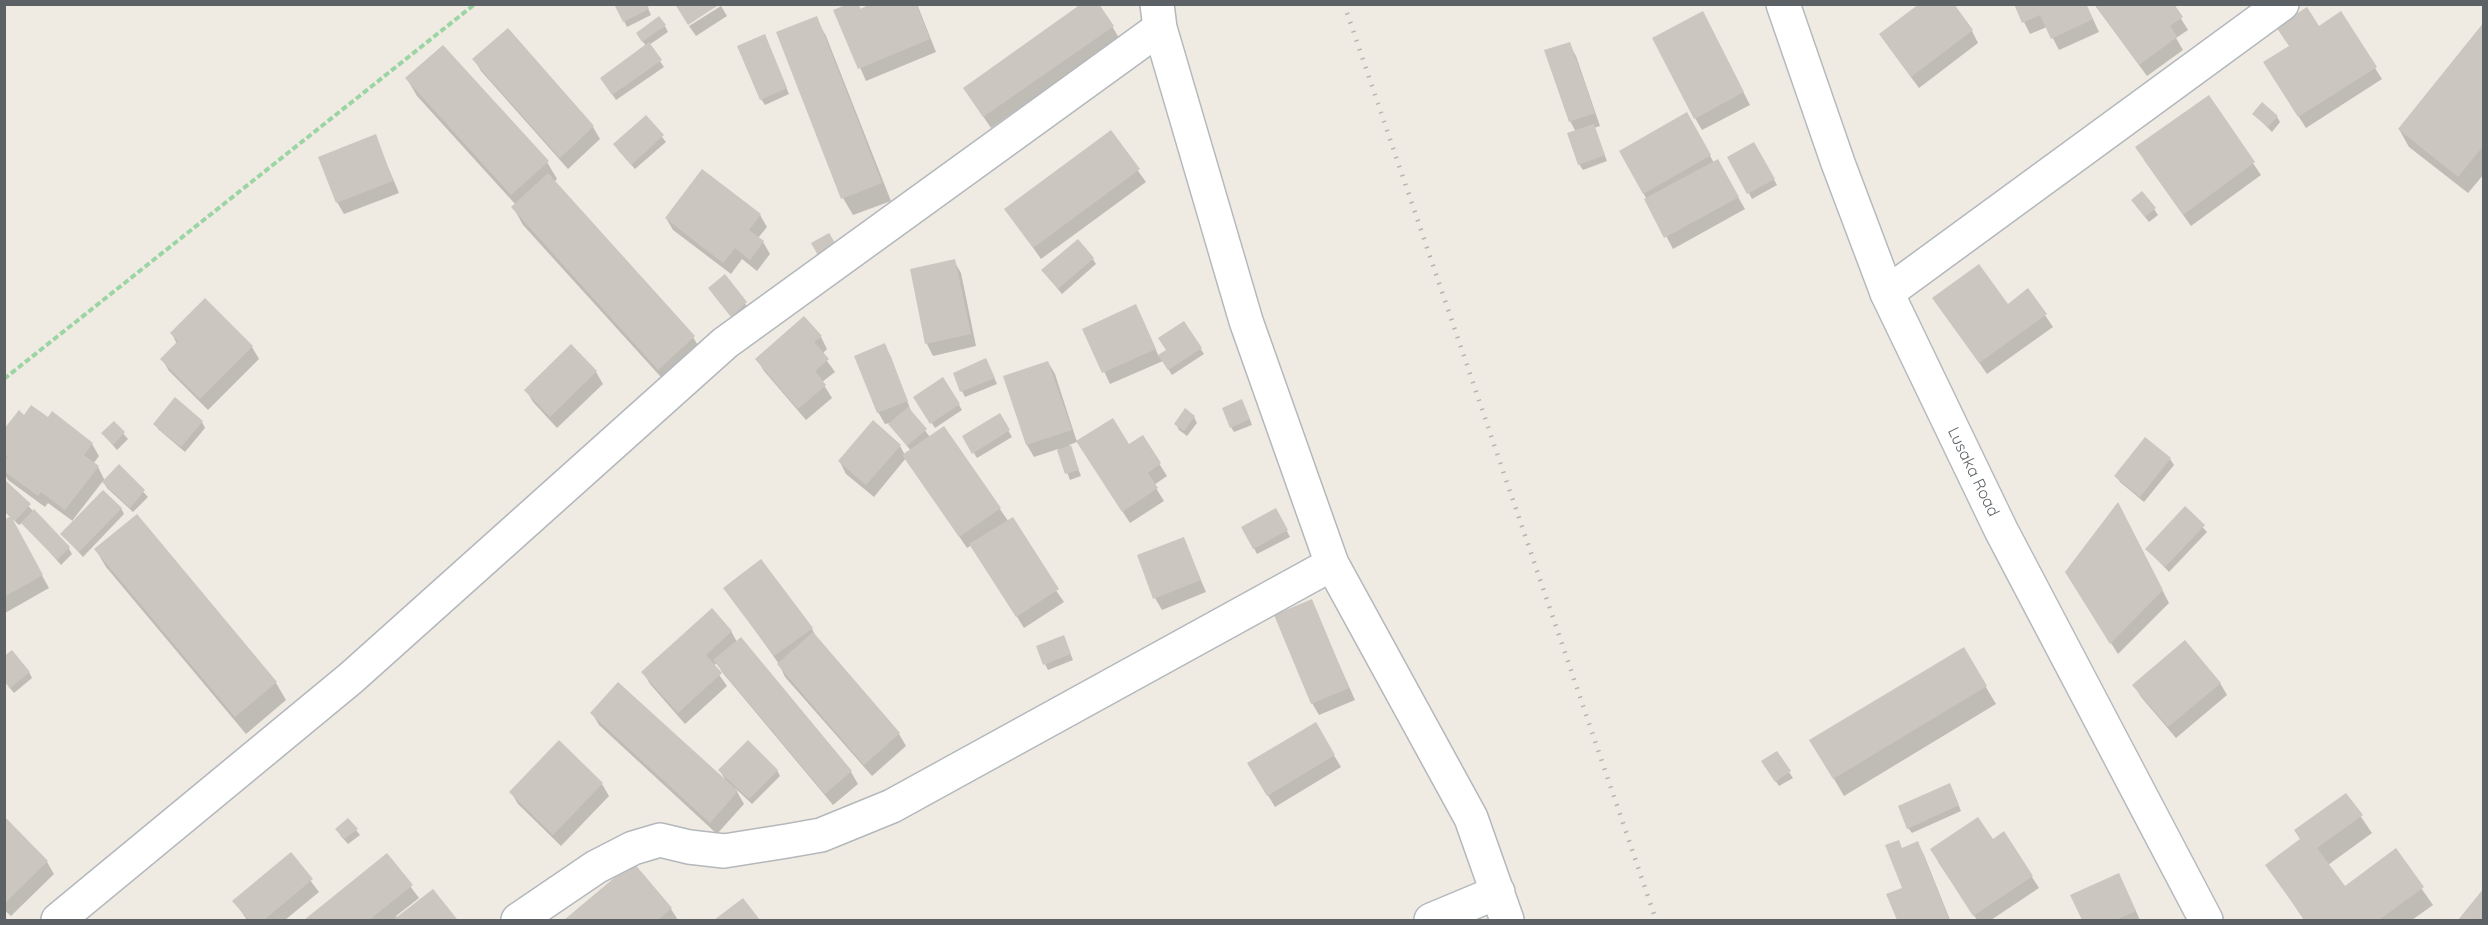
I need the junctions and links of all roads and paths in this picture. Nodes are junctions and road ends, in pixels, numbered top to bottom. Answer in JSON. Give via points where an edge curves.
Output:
{"nodes":[{"id":1,"x":475,"y":4,"type":"edge"},
{"id":2,"x":1783,"y":4,"type":"edge"},
{"id":3,"x":2282,"y":4,"type":"edge"},
{"id":4,"x":1159,"y":16,"type":"edge"},
{"id":5,"x":1887,"y":292,"type":"junction"},
{"id":6,"x":4,"y":379,"type":"edge"},
{"id":7,"x":1332,"y":564,"type":"junction"},
{"id":8,"x":1502,"y":906,"type":"edge"},
{"id":9,"x":58,"y":921,"type":"edge"},
{"id":10,"x":518,"y":921,"type":"edge"},
{"id":11,"x":1431,"y":921,"type":"edge"},
{"id":12,"x":2206,"y":921,"type":"edge"}],
"edges":[{"from":1,"to":6,"type":"path"},
{"from":2,"to":5,"type":"street","name":"Lusaka Road"},
{"from":3,"to":5,"type":"street"},
{"from":4,"to":7,"type":"street","via":[[1246,321]]},
{"from":4,"to":9,"type":"street","via":[[725,343],[351,678]]},
{"from":5,"to":12,"type":"street","name":"Lusaka Road","via":[[2001,530]]},
{"from":7,"to":8,"type":"street","via":[[1471,818]]},
{"from":7,"to":10,"type":"street","via":[[892,806],[821,835],[776,843],[724,851],[660,840],[633,848],[596,867]]},
{"from":8,"to":11,"type":"street"}]}
